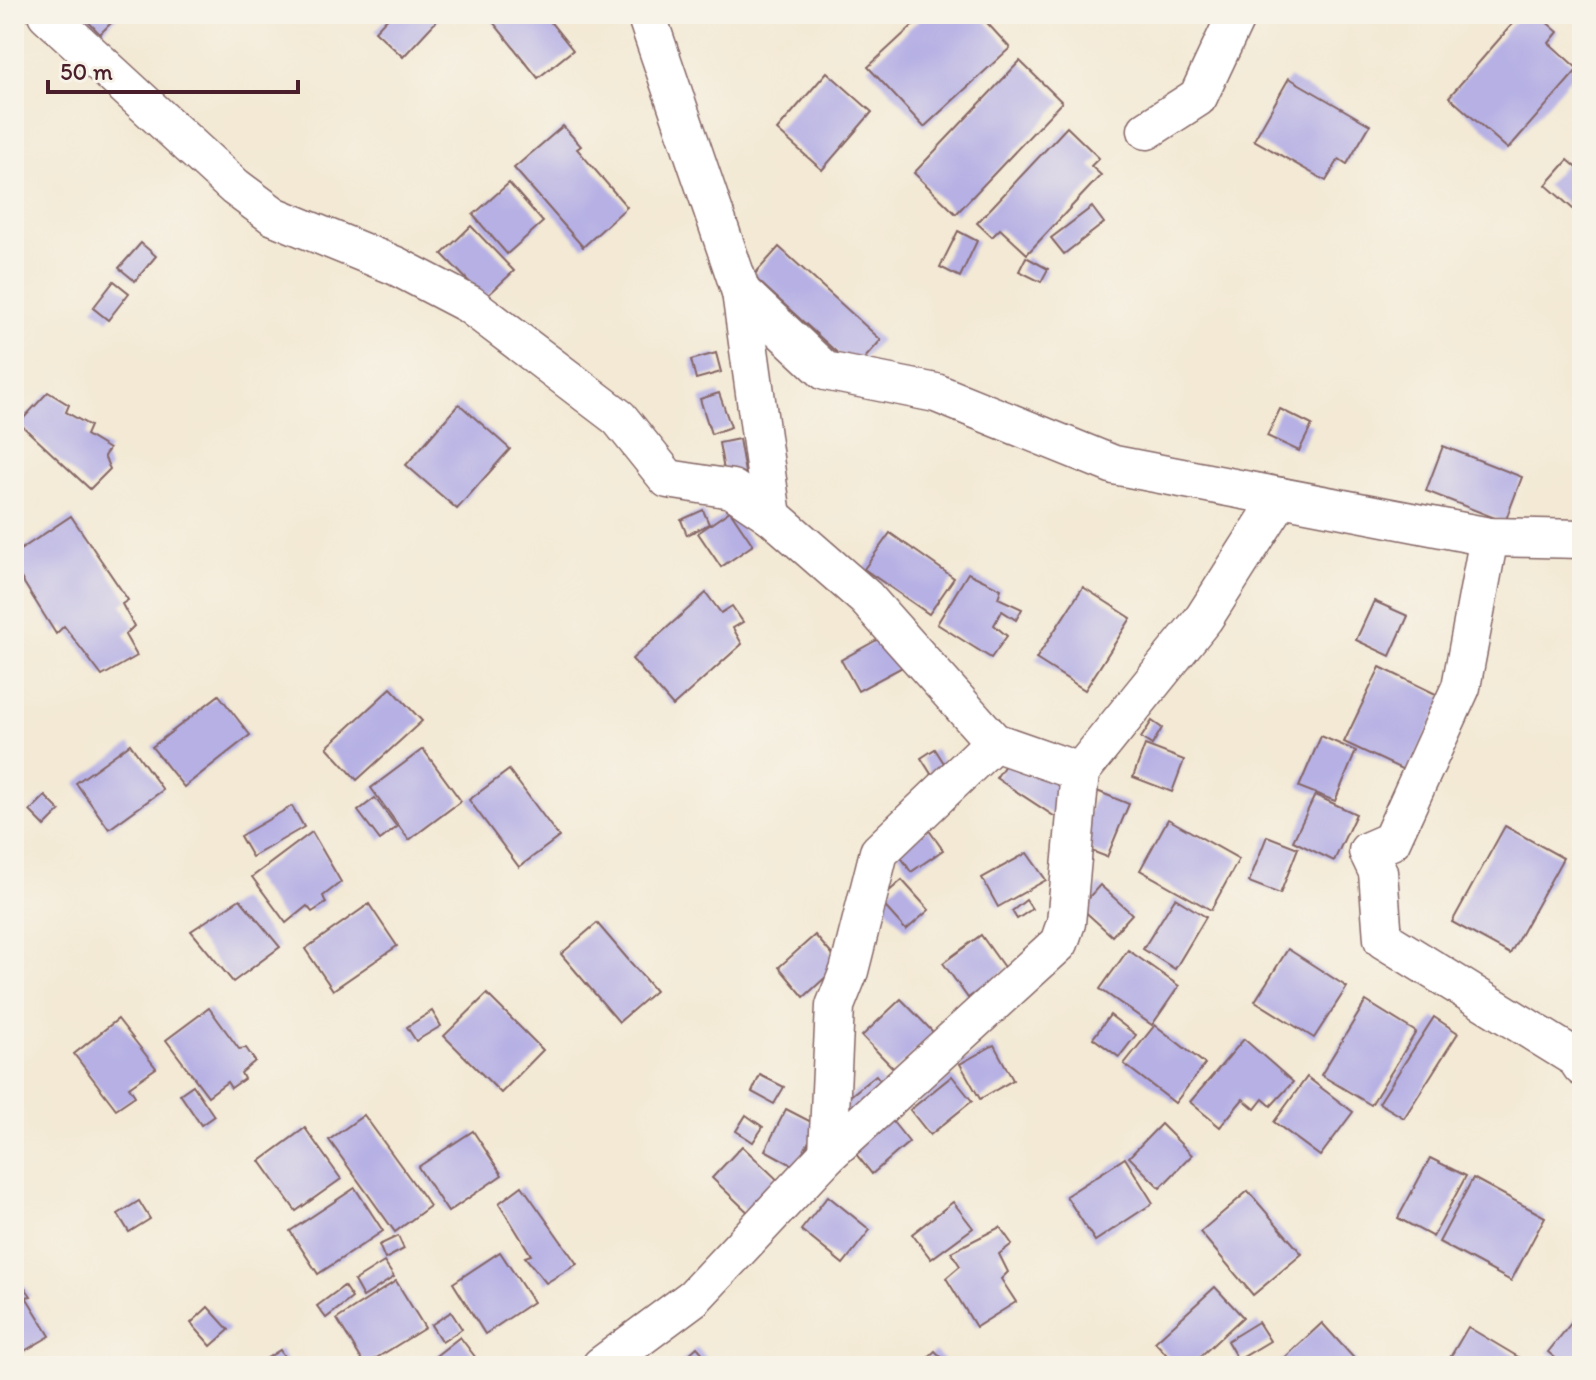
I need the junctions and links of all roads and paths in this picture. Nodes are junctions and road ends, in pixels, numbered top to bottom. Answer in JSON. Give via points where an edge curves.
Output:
{"nodes":[{"id":1,"x":47,"y":14,"type":"edge"},
{"id":2,"x":646,"y":14,"type":"edge"},
{"id":3,"x":1237,"y":14,"type":"edge"},
{"id":4,"x":1147,"y":130,"type":"dead end"},
{"id":5,"x":741,"y":292,"type":"junction"},
{"id":6,"x":1281,"y":497,"type":"junction"},
{"id":7,"x":772,"y":516,"type":"junction"},
{"id":8,"x":1489,"y":537,"type":"junction"},
{"id":9,"x":1582,"y":539,"type":"edge"},
{"id":10,"x":994,"y":742,"type":"junction"},
{"id":11,"x":1080,"y":772,"type":"junction"},
{"id":12,"x":1582,"y":1067,"type":"edge"},
{"id":13,"x":828,"y":1154,"type":"junction"},
{"id":14,"x":601,"y":1366,"type":"edge"}],
"edges":[{"from":1,"to":7,"type":"street","via":[[235,187],[274,216],[396,266],[469,304],[619,418],[668,479],[732,489]]},
{"from":2,"to":5,"type":"street"},
{"from":3,"to":4,"type":"street","via":[[1198,97]]},
{"from":5,"to":6,"type":"street","via":[[825,371],[936,393],[1114,465]]},
{"from":5,"to":7,"type":"street"},
{"from":6,"to":8,"type":"street"},
{"from":6,"to":11,"type":"street","via":[[1204,618]]},
{"from":7,"to":10,"type":"street","via":[[866,598]]},
{"from":8,"to":9,"type":"street"},
{"from":8,"to":12,"type":"street","via":[[1461,687],[1391,841],[1368,851],[1378,872],[1383,939],[1576,1058]]},
{"from":10,"to":11,"type":"street"},
{"from":10,"to":13,"type":"street","via":[[879,852],[835,1006]]},
{"from":11,"to":13,"type":"street","via":[[1066,923],[1059,943]]},
{"from":13,"to":14,"type":"street","via":[[694,1297]]}]}
